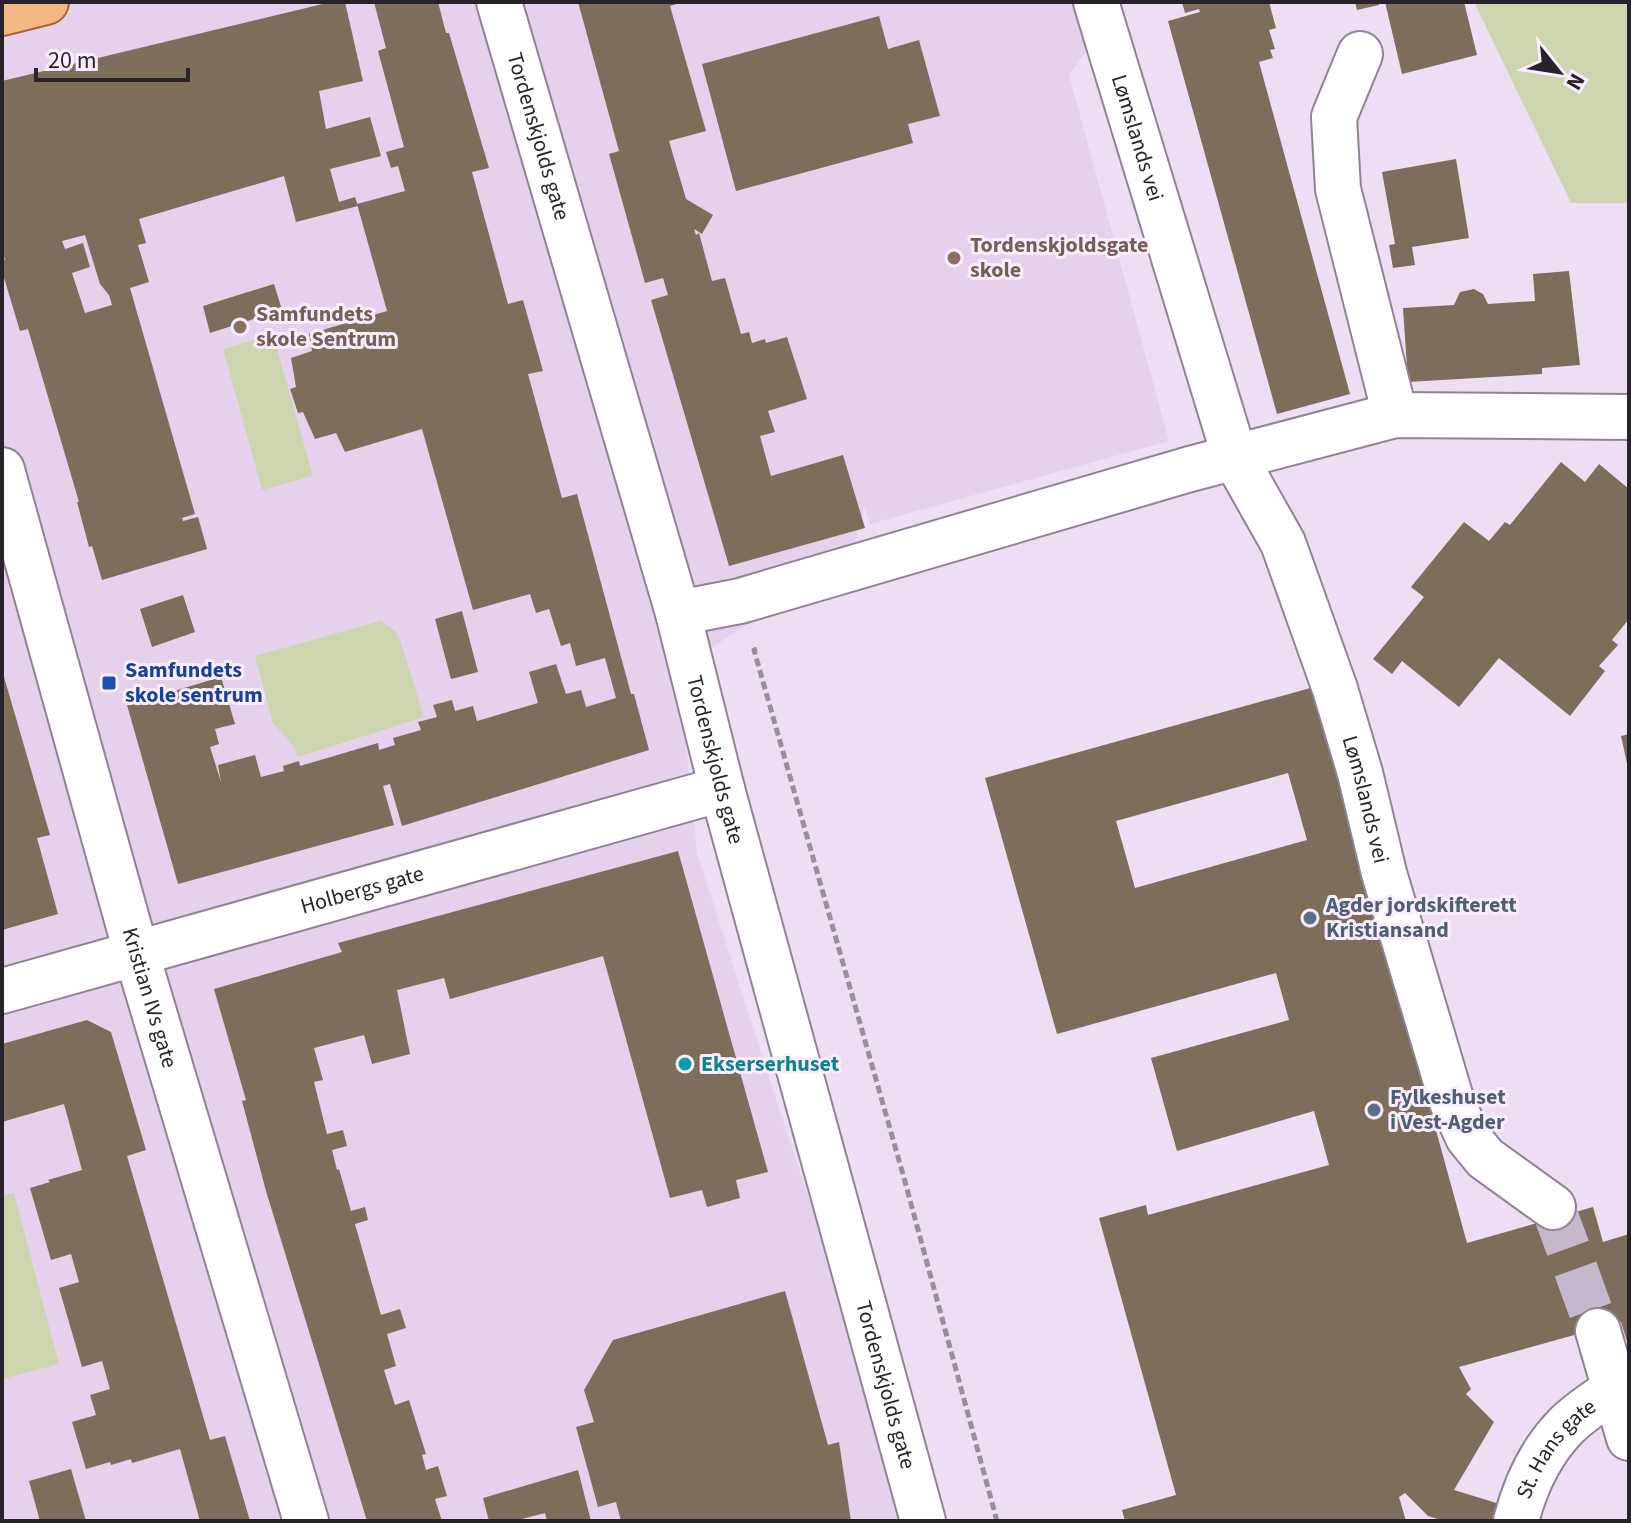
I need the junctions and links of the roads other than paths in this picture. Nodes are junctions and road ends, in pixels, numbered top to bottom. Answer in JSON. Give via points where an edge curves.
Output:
{"nodes":[{"id":1,"x":46,"y":2,"type":"edge"},
{"id":2,"x":499,"y":2,"type":"edge"},
{"id":3,"x":1096,"y":2,"type":"edge"},
{"id":4,"x":2,"y":13,"type":"edge"},
{"id":5,"x":1360,"y":54,"type":"dead end"},
{"id":6,"x":1395,"y":415,"type":"junction"},
{"id":7,"x":1629,"y":417,"type":"edge"},
{"id":8,"x":1235,"y":458,"type":"junction"},
{"id":9,"x":2,"y":470,"type":"edge"},
{"id":10,"x":12,"y":546,"type":"edge"},
{"id":11,"x":678,"y":613,"type":"junction"},
{"id":12,"x":722,"y":789,"type":"junction"},
{"id":13,"x":136,"y":952,"type":"junction"},
{"id":14,"x":2,"y":991,"type":"edge"},
{"id":15,"x":1553,"y":1207,"type":"tunnel mouth"},
{"id":16,"x":1598,"y":1331,"type":"tunnel mouth"},
{"id":17,"x":1613,"y":1390,"type":"junction"},
{"id":18,"x":1629,"y":1438,"type":"edge"},
{"id":19,"x":306,"y":1521,"type":"edge"},
{"id":20,"x":923,"y":1521,"type":"edge"},
{"id":21,"x":1516,"y":1521,"type":"edge"}],
"edges":[{"from":1,"to":4,"type":"main road"},
{"from":2,"to":11,"type":"street","name":"Tordenskjolds gate"},
{"from":3,"to":8,"type":"street","name":"Lømslands vei"},
{"from":5,"to":6,"type":"street","via":[[1334,117],[1338,189]]},
{"from":6,"to":7,"type":"street"},
{"from":6,"to":8,"type":"street"},
{"from":8,"to":11,"type":"street","via":[[740,601]]},
{"from":8,"to":15,"type":"street","name":"Lømslands vei","via":[[1283,543],[1335,689],[1452,1102],[1485,1158]]},
{"from":9,"to":10,"type":"street","name":"Kristian IVs gate"},
{"from":10,"to":13,"type":"street","name":"Kristian IVs gate"},
{"from":11,"to":12,"type":"street","name":"Tordenskjolds gate"},
{"from":12,"to":13,"type":"street","name":"Holbergs gate"},
{"from":12,"to":20,"type":"street","name":"Tordenskjolds gate"},
{"from":13,"to":14,"type":"street","name":"Holbergs gate"},
{"from":13,"to":19,"type":"street","name":"Kristian IVs gate"},
{"from":16,"to":17,"type":"street"},
{"from":17,"to":18,"type":"street"},
{"from":17,"to":21,"type":"street","name":"St. Hans gate","via":[[1568,1424],[1549,1446]]}]}
